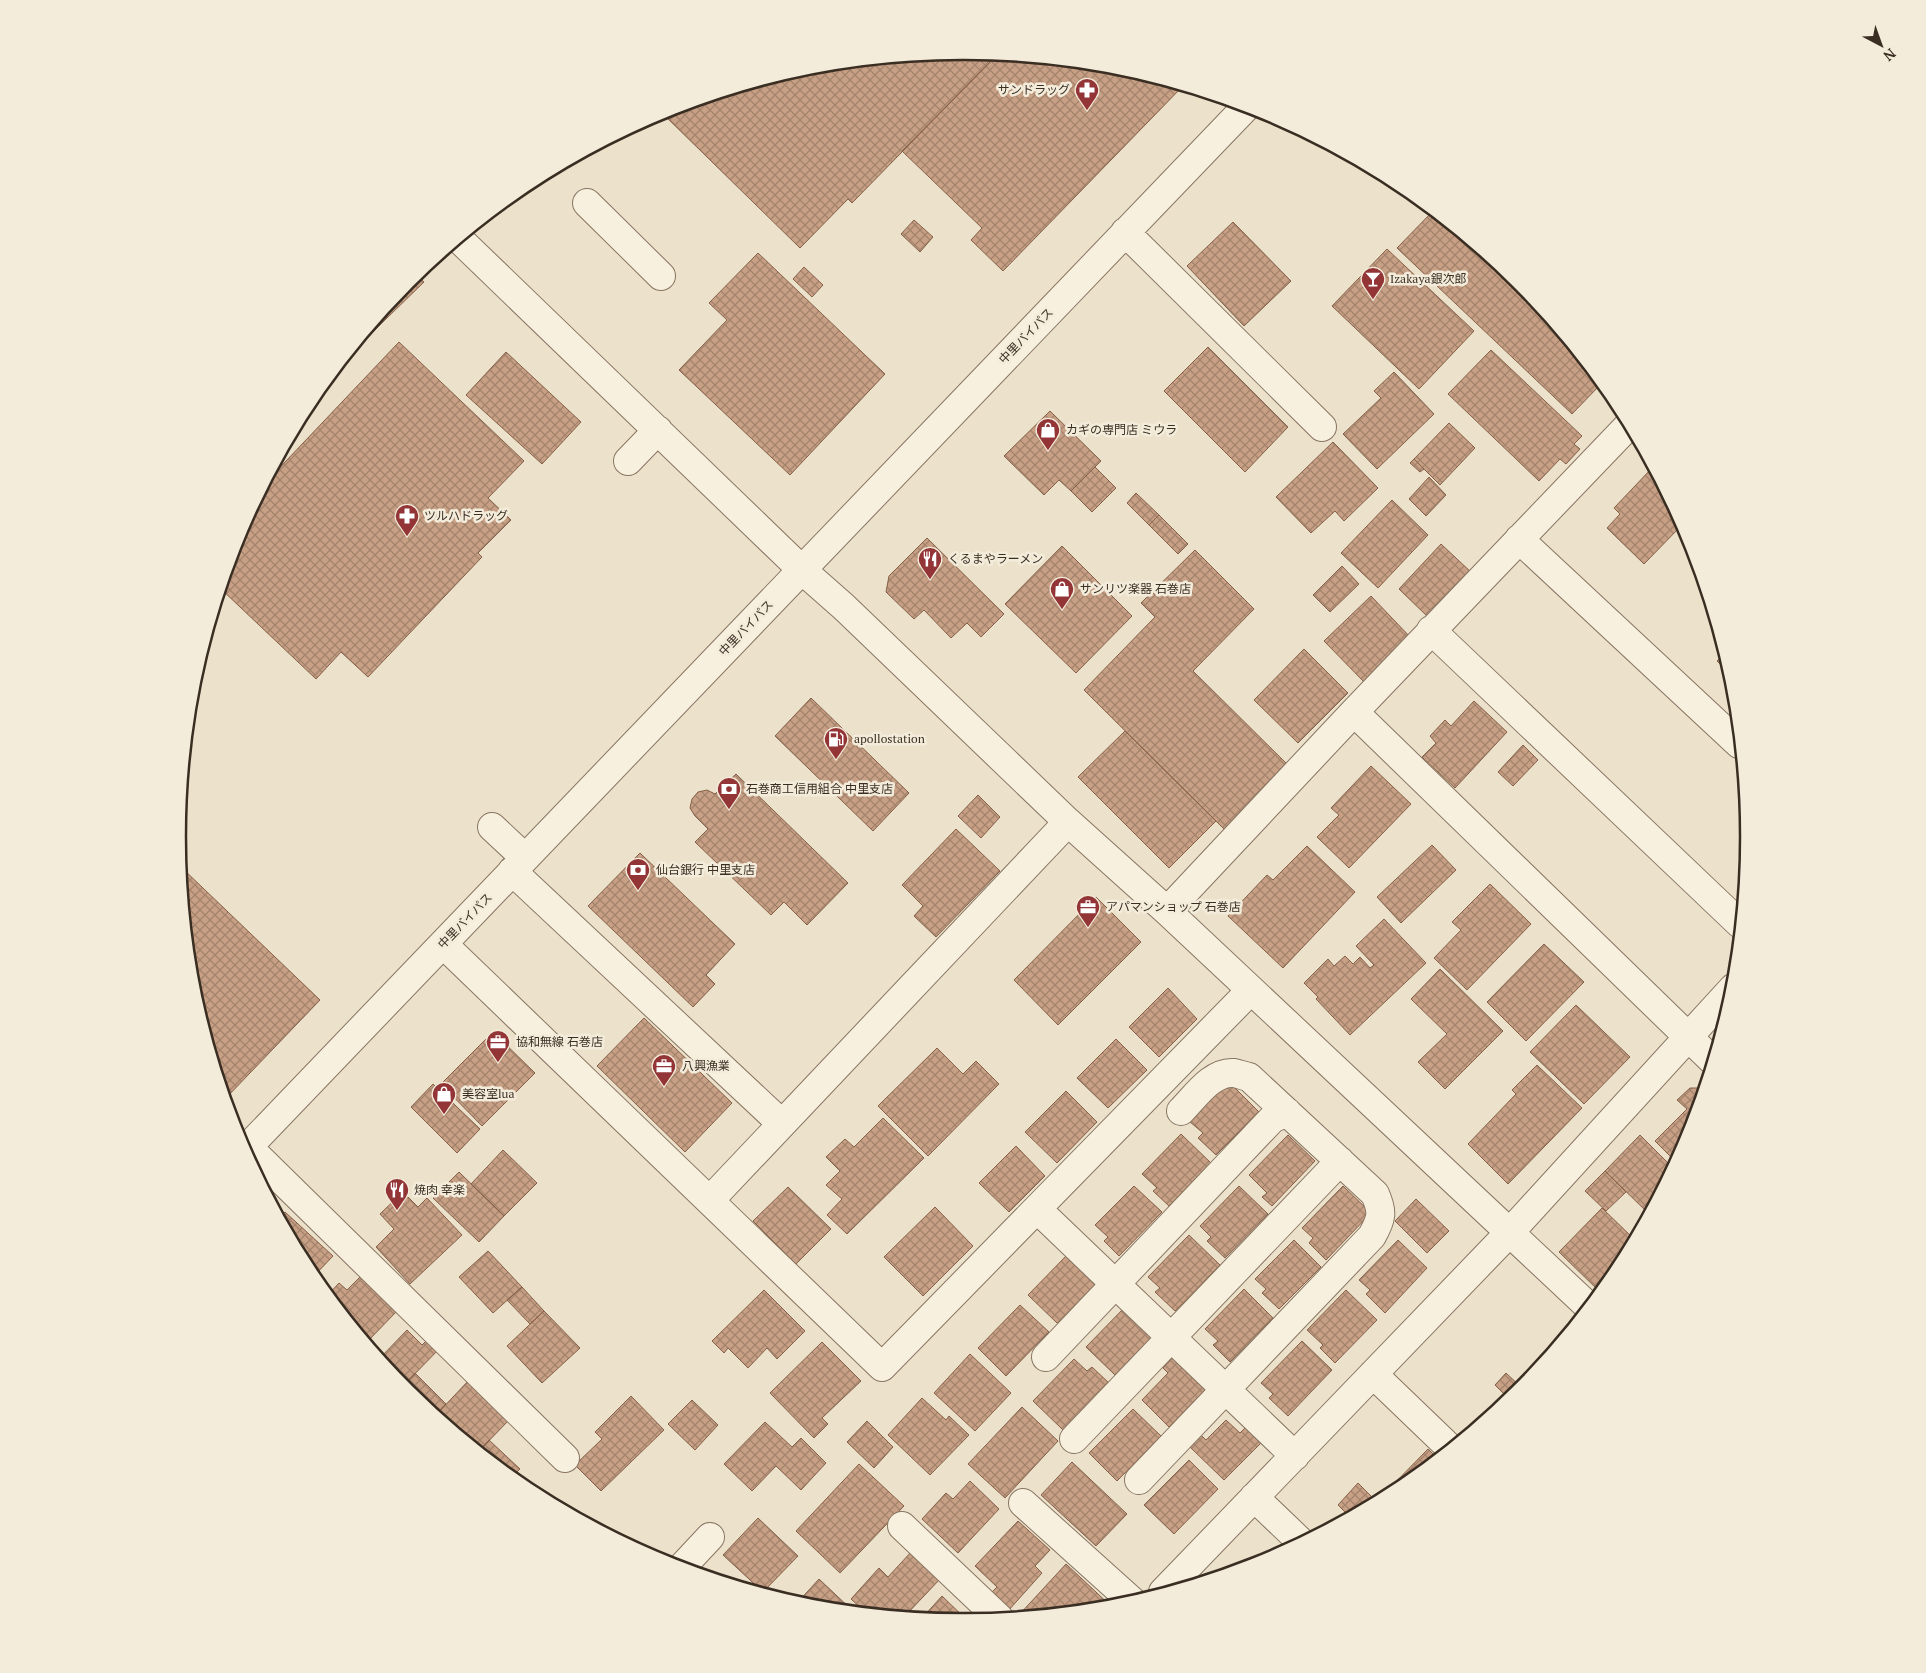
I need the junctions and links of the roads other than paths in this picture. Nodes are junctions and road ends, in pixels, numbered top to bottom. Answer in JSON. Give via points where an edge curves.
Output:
{"nodes":[{"id":1,"x":1241,"y":112,"type":"edge"},
{"id":2,"x":587,"y":203,"type":"dead end"},
{"id":3,"x":1125,"y":232,"type":"junction"},
{"id":4,"x":463,"y":243,"type":"edge"},
{"id":5,"x":661,"y":276,"type":"dead end"},
{"id":6,"x":1322,"y":427,"type":"dead end"},
{"id":7,"x":658,"y":430,"type":"junction"},
{"id":8,"x":1624,"y":430,"type":"edge"},
{"id":9,"x":628,"y":461,"type":"dead end"},
{"id":10,"x":1519,"y":539,"type":"junction"},
{"id":11,"x":802,"y":570,"type":"junction"},
{"id":12,"x":1432,"y":630,"type":"junction"},
{"id":13,"x":1354,"y":712,"type":"junction"},
{"id":14,"x":1733,"y":739,"type":"edge"},
{"id":15,"x":1068,"y":822,"type":"junction"},
{"id":16,"x":492,"y":827,"type":"dead end"},
{"id":17,"x":519,"y":865,"type":"junction"},
{"id":18,"x":1167,"y":911,"type":"junction"},
{"id":19,"x":1735,"y":919,"type":"edge"},
{"id":20,"x":443,"y":944,"type":"junction"},
{"id":21,"x":1251,"y":990,"type":"junction"},
{"id":22,"x":1722,"y":1000,"type":"edge"},
{"id":23,"x":1687,"y":1037,"type":"junction"},
{"id":24,"x":1707,"y":1056,"type":"edge"},
{"id":25,"x":1181,"y":1111,"type":"dead end"},
{"id":26,"x":1286,"y":1112,"type":"junction"},
{"id":27,"x":782,"y":1124,"type":"junction"},
{"id":28,"x":251,"y":1144,"type":"edge"},
{"id":29,"x":258,"y":1161,"type":"edge"},
{"id":30,"x":1340,"y":1162,"type":"junction"},
{"id":31,"x":710,"y":1200,"type":"junction"},
{"id":32,"x":1037,"y":1209,"type":"junction"},
{"id":33,"x":1510,"y":1232,"type":"junction"},
{"id":34,"x":1114,"y":1283,"type":"junction"},
{"id":35,"x":1584,"y":1302,"type":"edge"},
{"id":36,"x":1172,"y":1338,"type":"junction"},
{"id":37,"x":1046,"y":1357,"type":"dead end"},
{"id":38,"x":1373,"y":1374,"type":"junction"},
{"id":39,"x":1225,"y":1390,"type":"junction"},
{"id":40,"x":1074,"y":1439,"type":"dead end"},
{"id":41,"x":1446,"y":1444,"type":"edge"},
{"id":42,"x":1295,"y":1456,"type":"junction"},
{"id":43,"x":565,"y":1458,"type":"dead end"},
{"id":44,"x":1139,"y":1480,"type":"dead end"},
{"id":45,"x":1254,"y":1498,"type":"junction"},
{"id":46,"x":1023,"y":1503,"type":"dead end"},
{"id":47,"x":902,"y":1526,"type":"dead end"},
{"id":48,"x":710,"y":1536,"type":"dead end"},
{"id":49,"x":1296,"y":1538,"type":"edge"},
{"id":50,"x":690,"y":1563,"type":"edge"},
{"id":51,"x":1169,"y":1585,"type":"edge"},
{"id":52,"x":1125,"y":1596,"type":"edge"},
{"id":53,"x":993,"y":1612,"type":"edge"}],
"edges":[{"from":1,"to":3,"type":"street","name":"中里バイパス"},
{"from":2,"to":5,"type":"street"},
{"from":3,"to":6,"type":"street"},
{"from":3,"to":11,"type":"street","name":"中里バイパス"},
{"from":4,"to":7,"type":"street"},
{"from":7,"to":9,"type":"street"},
{"from":7,"to":11,"type":"street"},
{"from":8,"to":10,"type":"street"},
{"from":10,"to":12,"type":"street"},
{"from":10,"to":14,"type":"street"},
{"from":11,"to":15,"type":"street"},
{"from":11,"to":17,"type":"street","name":"中里バイパス"},
{"from":12,"to":13,"type":"street"},
{"from":12,"to":19,"type":"street"},
{"from":13,"to":18,"type":"street"},
{"from":13,"to":23,"type":"street"},
{"from":15,"to":18,"type":"street"},
{"from":15,"to":27,"type":"street"},
{"from":16,"to":17,"type":"street"},
{"from":17,"to":20,"type":"street","name":"中里バイパス"},
{"from":17,"to":27,"type":"street"},
{"from":18,"to":21,"type":"street"},
{"from":20,"to":28,"type":"street","name":"中里バイパス"},
{"from":20,"to":31,"type":"street"},
{"from":21,"to":32,"type":"street"},
{"from":21,"to":33,"type":"street"},
{"from":22,"to":23,"type":"street"},
{"from":23,"to":24,"type":"street"},
{"from":23,"to":33,"type":"street"},
{"from":25,"to":26,"type":"street","via":[[1212,1079],[1234,1073],[1249,1078]]},
{"from":26,"to":30,"type":"street"},
{"from":26,"to":34,"type":"street","via":[[1272,1119]]},
{"from":27,"to":31,"type":"street"},
{"from":29,"to":43,"type":"street"},
{"from":30,"to":36,"type":"street"},
{"from":30,"to":39,"type":"street","via":[[1375,1194],[1381,1220],[1372,1236]]},
{"from":31,"to":32,"type":"street","via":[[882,1367]]},
{"from":32,"to":34,"type":"street"},
{"from":33,"to":35,"type":"street"},
{"from":33,"to":38,"type":"street"},
{"from":34,"to":36,"type":"street"},
{"from":34,"to":37,"type":"street"},
{"from":36,"to":39,"type":"street"},
{"from":36,"to":40,"type":"street"},
{"from":38,"to":41,"type":"street"},
{"from":38,"to":42,"type":"street"},
{"from":39,"to":42,"type":"street"},
{"from":39,"to":44,"type":"street"},
{"from":42,"to":45,"type":"street"},
{"from":45,"to":49,"type":"street"},
{"from":45,"to":51,"type":"street"},
{"from":46,"to":52,"type":"street"},
{"from":47,"to":53,"type":"street"},
{"from":48,"to":50,"type":"street"}]}
